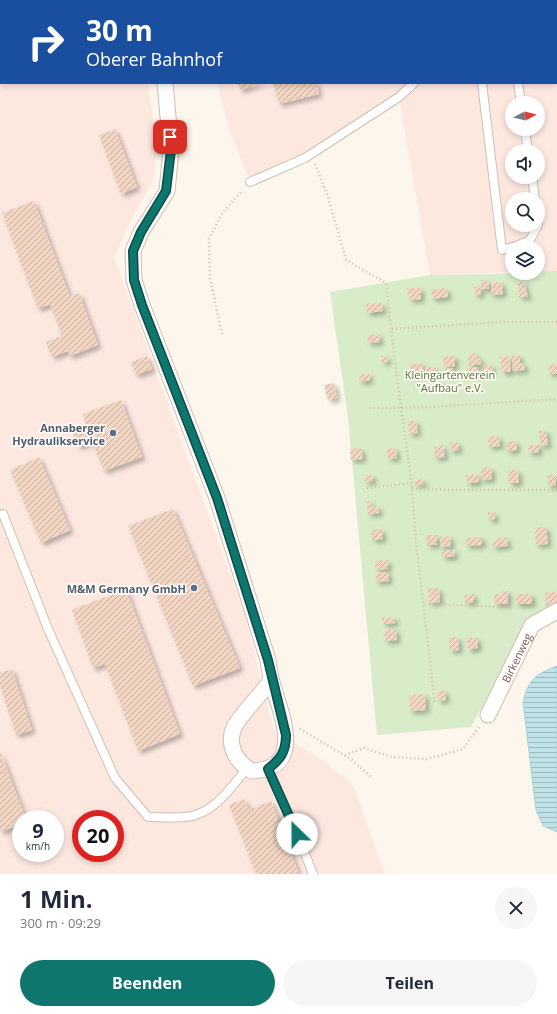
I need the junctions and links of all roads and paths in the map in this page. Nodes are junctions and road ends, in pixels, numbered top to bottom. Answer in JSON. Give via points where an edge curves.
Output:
{"nodes":[{"id":1,"x":165,"y":84,"type":"edge"},
{"id":2,"x":413,"y":84,"type":"edge"},
{"id":3,"x":482,"y":84,"type":"edge"},
{"id":4,"x":518,"y":84,"type":"edge"},
{"id":5,"x":520,"y":96,"type":"edge"},
{"id":6,"x":310,"y":154,"type":"junction"},
{"id":7,"x":250,"y":182,"type":"joint"},
{"id":8,"x":505,"y":249,"type":"edge"},
{"id":9,"x":557,"y":322,"type":"edge"},
{"id":10,"x":392,"y":329,"type":"junction"},
{"id":11,"x":222,"y":334,"type":"dead end"},
{"id":12,"x":557,"y":399,"type":"edge"},
{"id":13,"x":401,"y":407,"type":"junction"},
{"id":14,"x":370,"y":408,"type":"dead end"},
{"id":15,"x":411,"y":483,"type":"junction"},
{"id":16,"x":367,"y":488,"type":"dead end"},
{"id":17,"x":412,"y":488,"type":"junction"},
{"id":18,"x":557,"y":490,"type":"edge"},
{"id":19,"x":3,"y":514,"type":"dead end"},
{"id":20,"x":4,"y":526,"type":"edge"},
{"id":21,"x":425,"y":604,"type":"junction"},
{"id":22,"x":511,"y":607,"type":"dead end"},
{"id":23,"x":557,"y":612,"type":"edge"},
{"id":24,"x":272,"y":681,"type":"junction"},
{"id":25,"x":435,"y":704,"type":"dead end"},
{"id":26,"x":488,"y":716,"type":"joint"},
{"id":27,"x":283,"y":722,"type":"junction"},
{"id":28,"x":345,"y":755,"type":"junction"},
{"id":29,"x":247,"y":768,"type":"junction"},
{"id":30,"x":268,"y":769,"type":"junction"},
{"id":31,"x":372,"y":777,"type":"dead end"},
{"id":32,"x":313,"y":874,"type":"edge"}],
"edges":[{"from":1,"to":24,"type":"street","via":[[171,150],[166,191],[141,232],[133,251],[134,280],[217,498],[268,660]]},
{"from":2,"to":6,"type":"lane","via":[[399,97]]},
{"from":3,"to":8,"type":"lane","via":[[502,250]]},
{"from":4,"to":5,"type":"lane"},
{"from":6,"to":7,"type":"lane"},
{"from":6,"to":10,"type":"path","via":[[328,197],[346,260],[386,283]]},
{"from":7,"to":11,"type":"path","via":[[223,212],[209,239],[210,278]]},
{"from":9,"to":10,"type":"path","via":[[504,322]]},
{"from":10,"to":13,"type":"path"},
{"from":12,"to":13,"type":"path"},
{"from":13,"to":14,"type":"path"},
{"from":13,"to":15,"type":"path"},
{"from":15,"to":16,"type":"path"},
{"from":15,"to":17,"type":"path"},
{"from":17,"to":18,"type":"path"},
{"from":17,"to":21,"type":"path","via":[[416,542]]},
{"from":19,"to":20,"type":"lane"},
{"from":20,"to":29,"type":"lane","via":[[115,778],[148,817],[187,817],[212,807]]},
{"from":21,"to":22,"type":"path"},
{"from":21,"to":25,"type":"path"},
{"from":23,"to":26,"type":"street","name":"Birkenweg","via":[[532,625]]},
{"from":24,"to":27,"type":"street"},
{"from":24,"to":29,"type":"street","via":[[236,724],[232,734],[233,752],[238,761]]},
{"from":26,"to":28,"type":"path","via":[[463,748],[427,760],[392,757],[364,748]]},
{"from":27,"to":28,"type":"path","via":[[293,724]]},
{"from":27,"to":30,"type":"street","via":[[286,745],[282,756]]},
{"from":28,"to":31,"type":"path"},
{"from":29,"to":30,"type":"street"},
{"from":30,"to":32,"type":"lane"}]}
